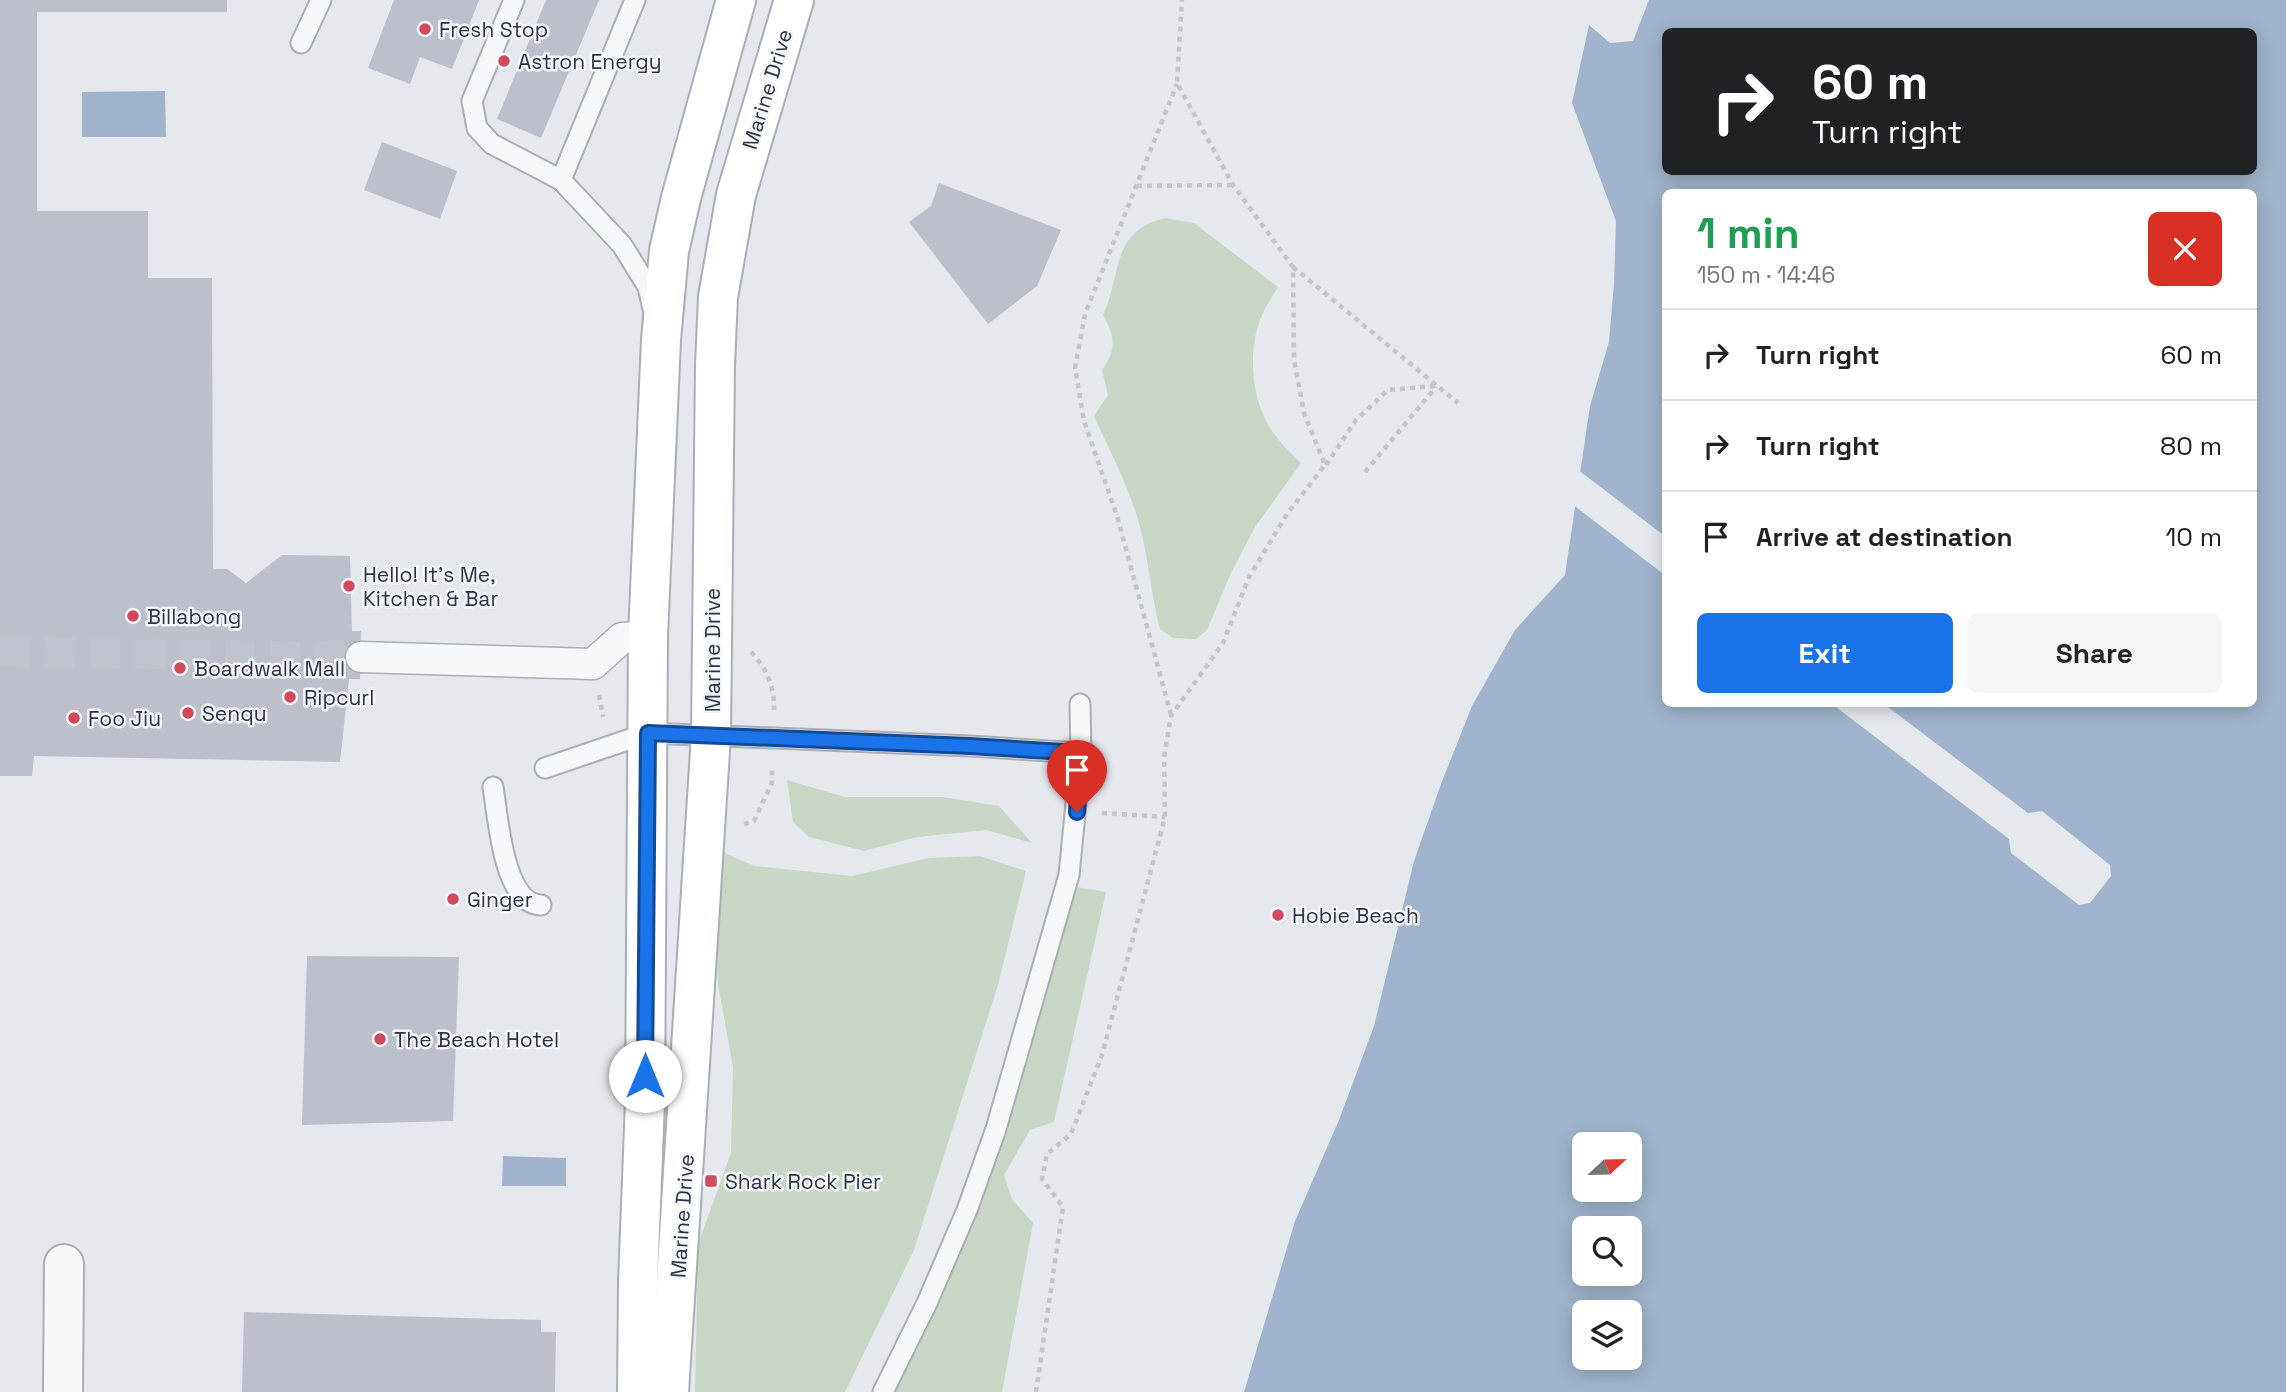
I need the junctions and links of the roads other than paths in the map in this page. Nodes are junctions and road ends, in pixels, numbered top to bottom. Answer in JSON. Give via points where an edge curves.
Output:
{"nodes":[{"id":1,"x":321,"y":0,"type":"edge"},
{"id":2,"x":514,"y":0,"type":"edge"},
{"id":3,"x":635,"y":0,"type":"edge"},
{"id":4,"x":736,"y":0,"type":"edge"},
{"id":5,"x":794,"y":0,"type":"edge"},
{"id":6,"x":301,"y":43,"type":"dead end"},
{"id":7,"x":561,"y":180,"type":"junction"},
{"id":8,"x":661,"y":340,"type":"junction"},
{"id":9,"x":648,"y":636,"type":"junction"},
{"id":10,"x":361,"y":657,"type":"tunnel mouth"},
{"id":11,"x":1080,"y":704,"type":"dead end"},
{"id":12,"x":648,"y":733,"type":"junction"},
{"id":13,"x":711,"y":735,"type":"junction"},
{"id":14,"x":1081,"y":753,"type":"junction"},
{"id":15,"x":545,"y":768,"type":"dead end"},
{"id":16,"x":494,"y":787,"type":"dead end"},
{"id":17,"x":541,"y":905,"type":"dead end"},
{"id":18,"x":64,"y":1264,"type":"dead end"},
{"id":19,"x":63,"y":1392,"type":"edge"},
{"id":20,"x":637,"y":1392,"type":"edge"},
{"id":21,"x":669,"y":1392,"type":"edge"},
{"id":22,"x":883,"y":1392,"type":"edge"}],
"edges":[{"from":1,"to":6,"type":"lane"},
{"from":2,"to":7,"type":"lane","via":[[472,101],[472,114],[477,128],[492,144]]},
{"from":3,"to":7,"type":"lane"},
{"from":4,"to":8,"type":"main road","name":"Marine Drive","via":[[669,251]]},
{"from":5,"to":13,"type":"main road","name":"Marine Drive","via":[[736,195],[718,297]]},
{"from":7,"to":8,"type":"lane","via":[[634,264],[648,287]]},
{"from":8,"to":9,"type":"main road","name":"Marine Drive"},
{"from":9,"to":10,"type":"street","via":[[622,638],[593,664]]},
{"from":9,"to":12,"type":"main road","name":"Marine Drive"},
{"from":11,"to":14,"type":"lane"},
{"from":12,"to":13,"type":"lane"},
{"from":12,"to":15,"type":"lane"},
{"from":12,"to":20,"type":"main road","name":"Marine Drive"},
{"from":13,"to":14,"type":"lane"},
{"from":13,"to":21,"type":"main road","name":"Marine Drive"},
{"from":14,"to":22,"type":"lane","via":[[1069,875],[996,1129],[967,1210]]},
{"from":16,"to":17,"type":"lane","via":[[508,870],[519,894]]},
{"from":18,"to":19,"type":"street"}]}
